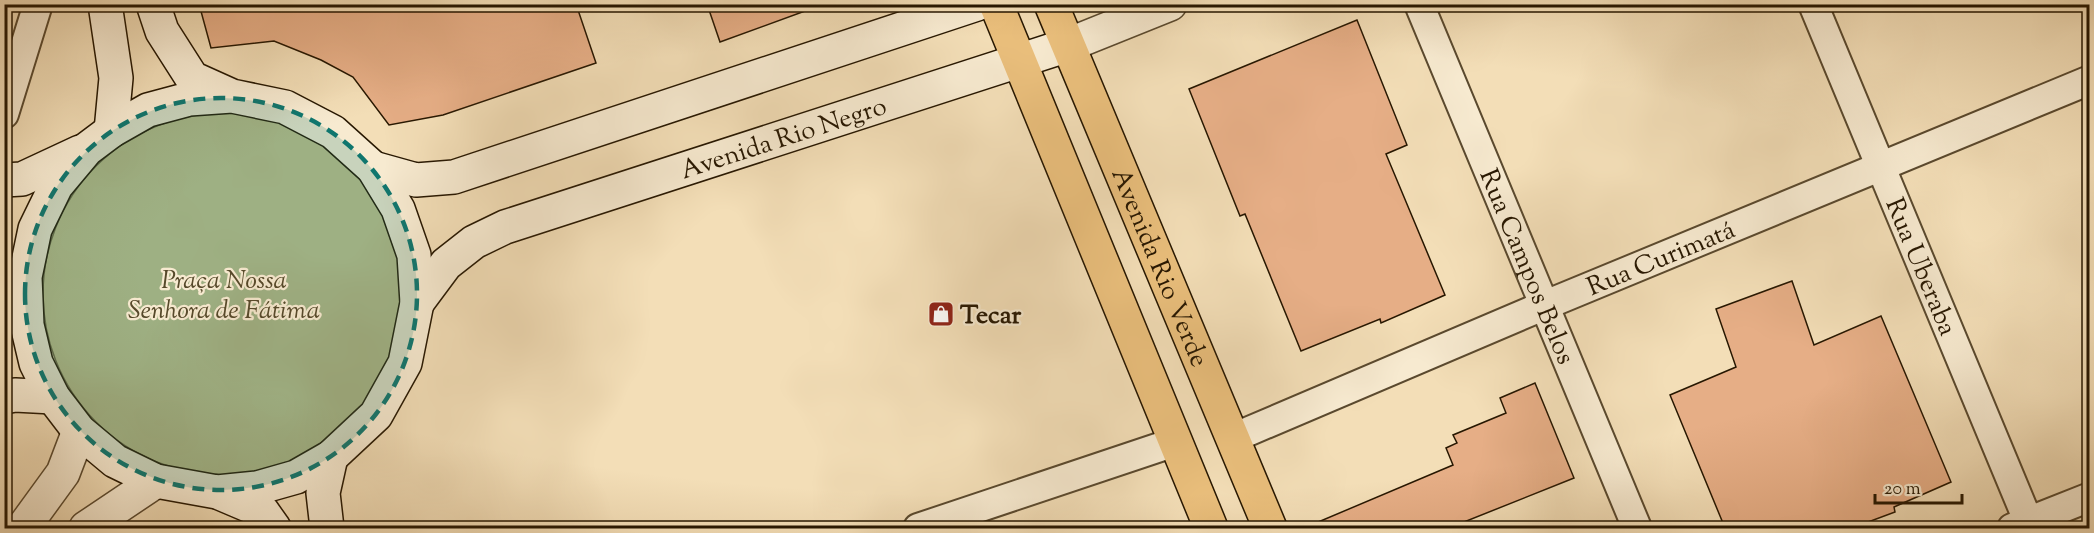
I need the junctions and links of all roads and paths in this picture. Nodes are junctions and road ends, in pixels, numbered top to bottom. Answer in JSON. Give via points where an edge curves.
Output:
{"nodes":[{"id":1,"x":38,"y":4,"type":"edge"},
{"id":2,"x":105,"y":4,"type":"edge"},
{"id":3,"x":153,"y":4,"type":"edge"},
{"id":4,"x":977,"y":4,"type":"edge"},
{"id":5,"x":996,"y":4,"type":"edge"},
{"id":6,"x":1052,"y":4,"type":"edge"},
{"id":7,"x":1170,"y":4,"type":"edge"},
{"id":8,"x":1419,"y":4,"type":"edge"},
{"id":9,"x":1813,"y":4,"type":"edge"},
{"id":10,"x":1068,"y":45,"type":"junction"},
{"id":11,"x":1020,"y":61,"type":"junction"},
{"id":12,"x":2090,"y":80,"type":"edge"},
{"id":13,"x":232,"y":96,"type":"junction"},
{"id":14,"x":4,"y":114,"type":"edge"},
{"id":15,"x":99,"y":140,"type":"junction"},
{"id":16,"x":373,"y":168,"type":"junction"},
{"id":17,"x":1880,"y":168,"type":"junction"},
{"id":18,"x":4,"y":180,"type":"edge"},
{"id":19,"x":15,"y":269,"type":"edge"},
{"id":20,"x":417,"y":303,"type":"junction"},
{"id":21,"x":1544,"y":306,"type":"junction"},
{"id":22,"x":16,"y":335,"type":"edge"},
{"id":23,"x":4,"y":397,"type":"edge"},
{"id":24,"x":53,"y":397,"type":"junction"},
{"id":25,"x":79,"y":431,"type":"junction"},
{"id":26,"x":1233,"y":438,"type":"junction"},
{"id":27,"x":1175,"y":442,"type":"junction"},
{"id":28,"x":332,"y":457,"type":"junction"},
{"id":29,"x":156,"y":481,"type":"junction"},
{"id":30,"x":217,"y":492,"type":"junction"},
{"id":31,"x":2090,"y":497,"type":"edge"},
{"id":32,"x":2024,"y":526,"type":"edge"},
{"id":33,"x":89,"y":527,"type":"edge"},
{"id":34,"x":23,"y":528,"type":"edge"},
{"id":35,"x":274,"y":528,"type":"edge"},
{"id":36,"x":327,"y":528,"type":"edge"},
{"id":37,"x":918,"y":528,"type":"edge"},
{"id":38,"x":1211,"y":528,"type":"edge"},
{"id":39,"x":1270,"y":528,"type":"edge"},
{"id":40,"x":1637,"y":528,"type":"edge"}],
"edges":[{"from":1,"to":14,"type":"street"},
{"from":2,"to":15,"type":"main road","via":[[116,78]]},
{"from":3,"to":13,"type":"main road","via":[[162,31],[192,78]]},
{"from":4,"to":16,"type":"main road","via":[[454,177],[416,180]]},
{"from":5,"to":11,"type":"main road","name":"Avenida Rio Verde"},
{"from":6,"to":10,"type":"main road","name":"Avenida Rio Verde"},
{"from":7,"to":10,"type":"main road","name":"Avenida Rio Negro"},
{"from":8,"to":21,"type":"street","name":"Rua Campos Belos"},
{"from":9,"to":17,"type":"street","name":"Rua Uberaba"},
{"from":10,"to":11,"type":"main road","name":"Avenida Rio Negro"},
{"from":10,"to":26,"type":"main road","name":"Avenida Rio Verde"},
{"from":11,"to":20,"type":"main road","name":"Avenida Rio Negro","via":[[505,227],[474,242],[446,264]]},
{"from":11,"to":27,"type":"main road","name":"Avenida Rio Verde"},
{"from":12,"to":17,"type":"street","name":"Rua Curimatá"},
{"from":13,"to":15,"type":"main road","via":[[189,99],[148,110]]},
{"from":13,"to":16,"type":"main road","via":[[285,107],[333,132]]},
{"from":15,"to":18,"type":"main road","via":[[22,179]]},
{"from":15,"to":19,"type":"main road","via":[[56,186]]},
{"from":16,"to":20,"type":"main road","via":[[398,209],[414,255]]},
{"from":17,"to":21,"type":"street","name":"Rua Curimatá"},
{"from":17,"to":32,"type":"street","name":"Rua Uberaba"},
{"from":19,"to":22,"type":"main road"},
{"from":20,"to":28,"type":"main road","via":[[405,363],[376,416]]},
{"from":21,"to":26,"type":"street","name":"Rua Curimatá"},
{"from":21,"to":40,"type":"street","name":"Rua Campos Belos"},
{"from":22,"to":24,"type":"main road"},
{"from":23,"to":24,"type":"main road"},
{"from":24,"to":25,"type":"main road"},
{"from":25,"to":29,"type":"main road","via":[[115,461]]},
{"from":25,"to":34,"type":"main road","via":[[63,473]]},
{"from":26,"to":39,"type":"main road","name":"Avenida Rio Verde"},
{"from":27,"to":37,"type":"street"},
{"from":27,"to":38,"type":"main road","name":"Avenida Rio Verde"},
{"from":28,"to":30,"type":"main road","via":[[296,477],[257,488]]},
{"from":28,"to":36,"type":"main road","via":[[323,493]]},
{"from":29,"to":30,"type":"main road"},
{"from":29,"to":33,"type":"main road"},
{"from":30,"to":35,"type":"main road","via":[[262,511]]},
{"from":31,"to":32,"type":"street"}]}
